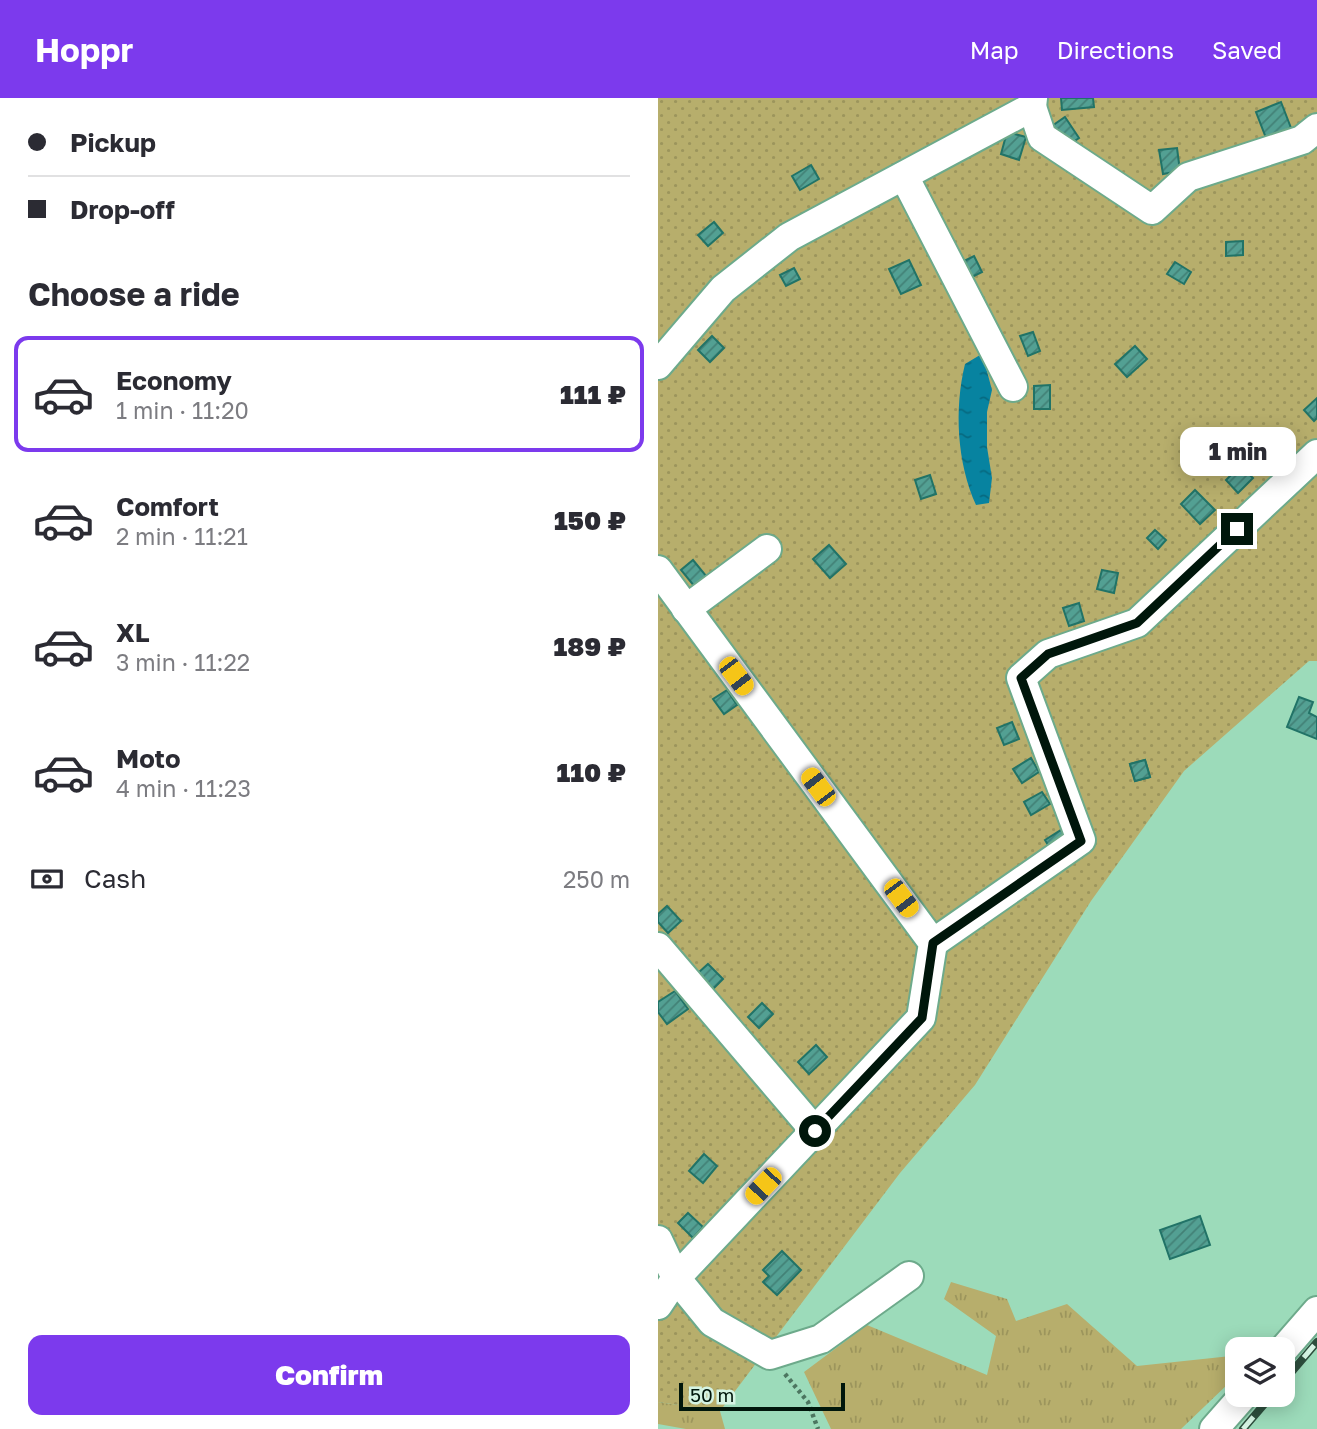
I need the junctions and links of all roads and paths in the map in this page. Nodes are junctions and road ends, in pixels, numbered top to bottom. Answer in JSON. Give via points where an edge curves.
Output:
{"nodes":[{"id":1,"x":1033,"y":103,"type":"edge"},
{"id":2,"x":1317,"y":128,"type":"edge"},
{"id":3,"x":904,"y":176,"type":"junction"},
{"id":4,"x":658,"y":365,"type":"edge"},
{"id":5,"x":1013,"y":387,"type":"dead end"},
{"id":6,"x":1317,"y":454,"type":"edge"},
{"id":7,"x":767,"y":550,"type":"dead end"},
{"id":8,"x":658,"y":570,"type":"edge"},
{"id":9,"x":686,"y":609,"type":"junction"},
{"id":10,"x":933,"y":943,"type":"junction"},
{"id":11,"x":658,"y":947,"type":"edge"},
{"id":12,"x":815,"y":1131,"type":"junction"},
{"id":13,"x":658,"y":1240,"type":"edge"},
{"id":14,"x":908,"y":1276,"type":"dead end"},
{"id":15,"x":676,"y":1278,"type":"junction"},
{"id":16,"x":658,"y":1305,"type":"edge"},
{"id":17,"x":1317,"y":1311,"type":"edge"},
{"id":18,"x":1294,"y":1337,"type":"edge"},
{"id":19,"x":770,"y":1355,"type":"junction"},
{"id":20,"x":1233,"y":1407,"type":"edge"},
{"id":21,"x":818,"y":1429,"type":"edge"},
{"id":22,"x":1214,"y":1429,"type":"edge"}],
"edges":[{"from":1,"to":2,"type":"street","via":[[1042,137],[1152,210],[1188,177],[1302,140]]},
{"from":1,"to":3,"type":"street"},
{"from":3,"to":4,"type":"street","via":[[789,237],[723,289]]},
{"from":3,"to":5,"type":"street"},
{"from":6,"to":10,"type":"street","via":[[1137,623],[1048,654],[1021,678],[1081,841]]},
{"from":7,"to":9,"type":"street"},
{"from":8,"to":9,"type":"street"},
{"from":9,"to":10,"type":"street"},
{"from":10,"to":12,"type":"street","via":[[922,1018]]},
{"from":11,"to":12,"type":"street"},
{"from":12,"to":15,"type":"street"},
{"from":13,"to":15,"type":"street"},
{"from":14,"to":19,"type":"street","via":[[821,1339]]},
{"from":15,"to":16,"type":"street"},
{"from":15,"to":19,"type":"street","via":[[712,1322]]},
{"from":17,"to":18,"type":"street"},
{"from":19,"to":21,"type":"path","via":[[808,1402]]},
{"from":20,"to":22,"type":"street"}]}
